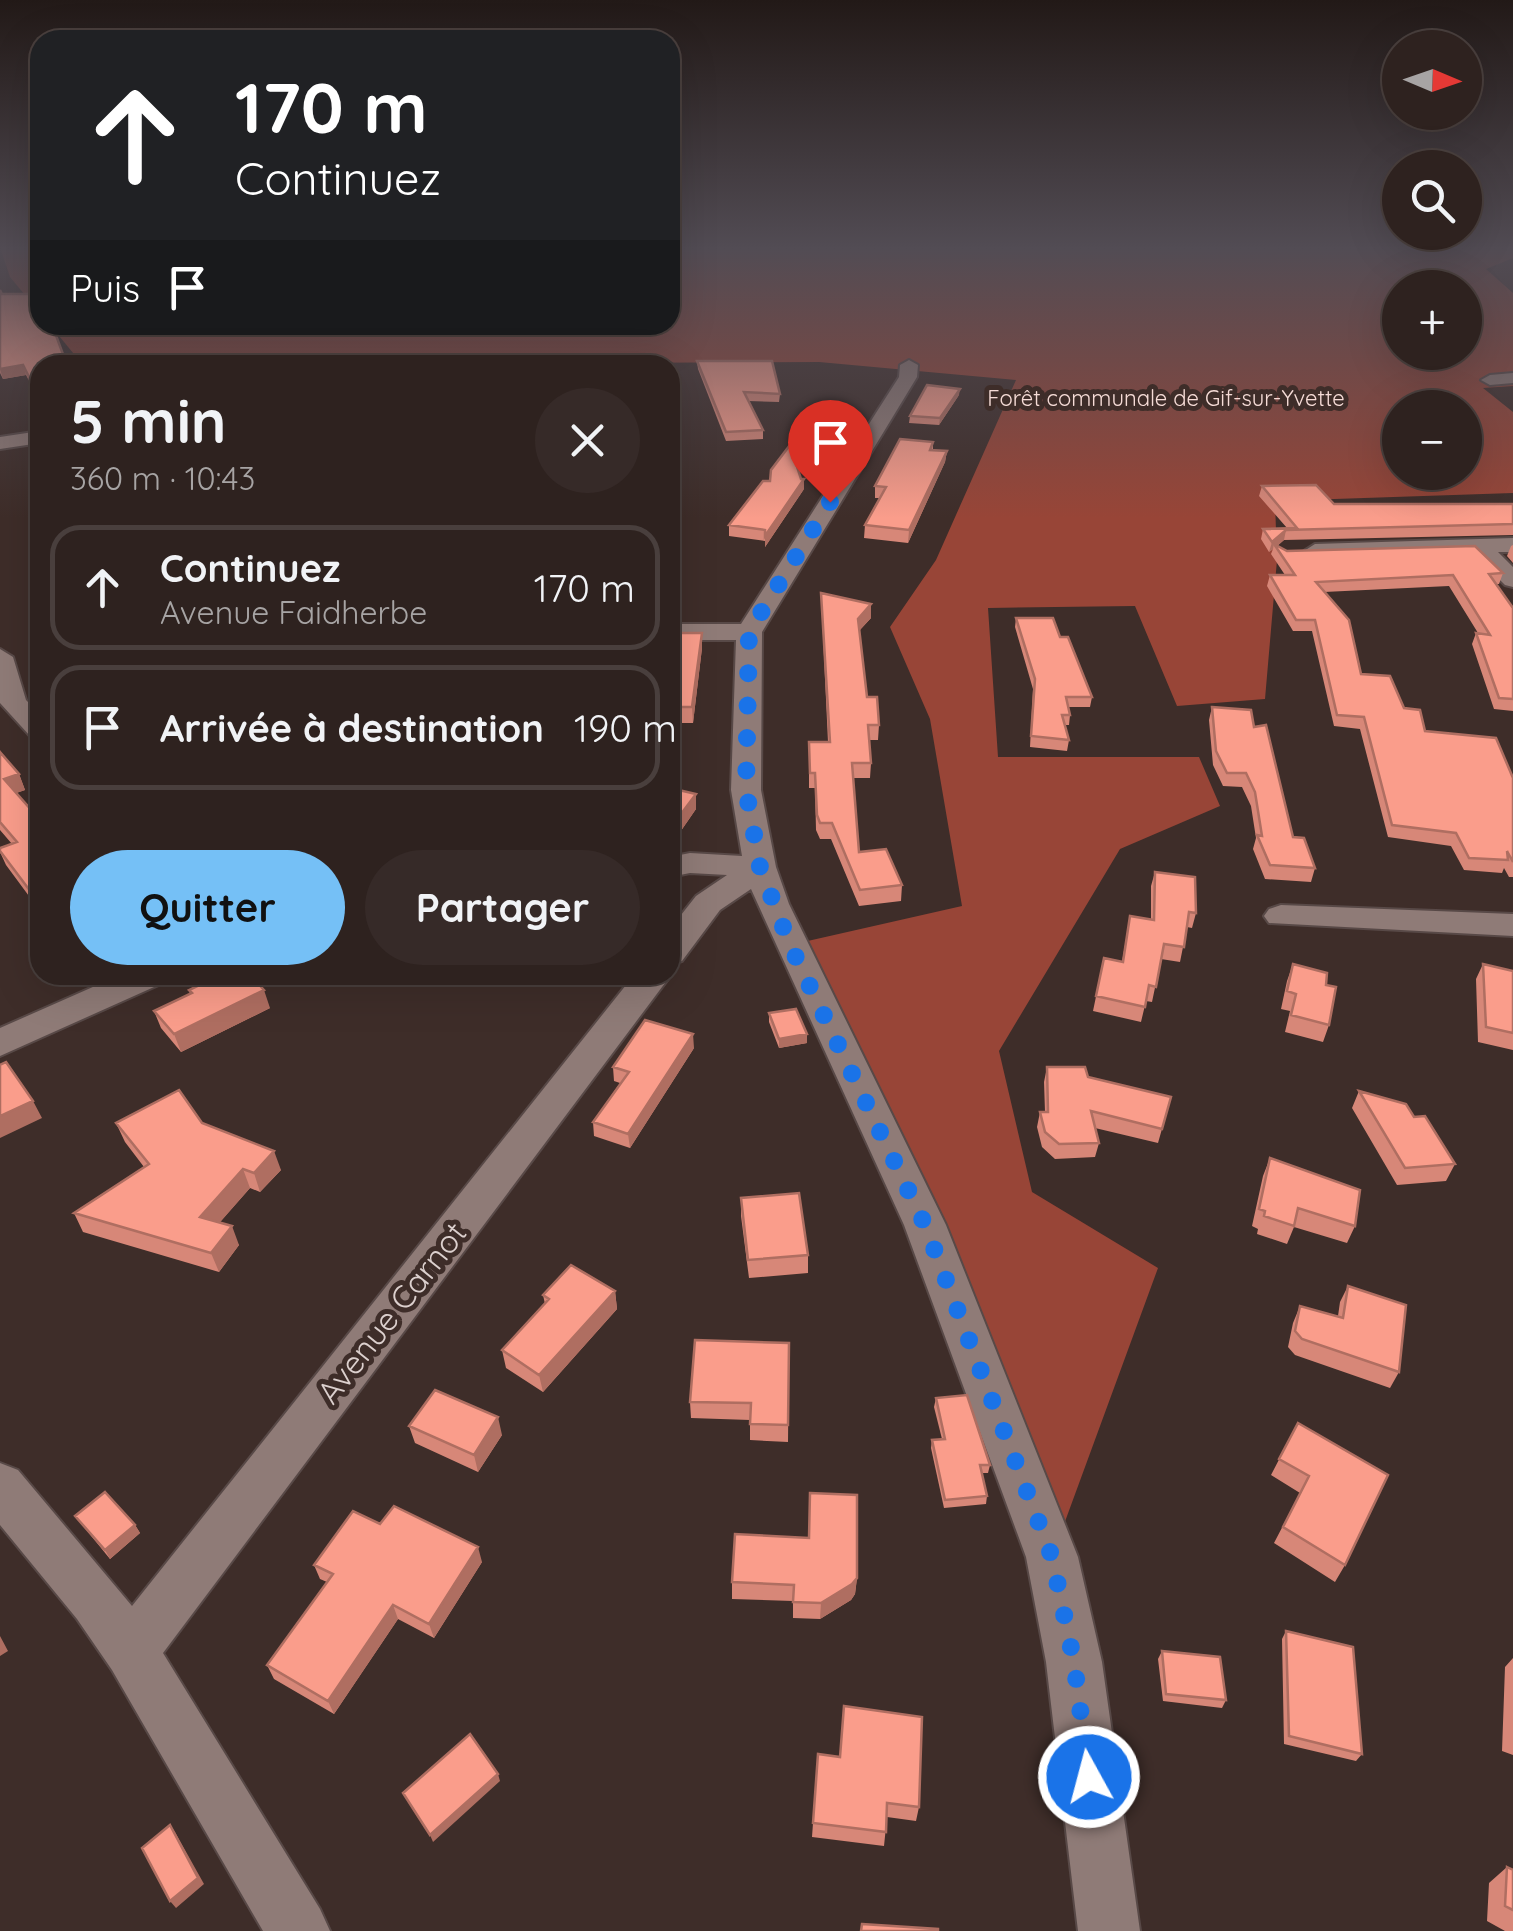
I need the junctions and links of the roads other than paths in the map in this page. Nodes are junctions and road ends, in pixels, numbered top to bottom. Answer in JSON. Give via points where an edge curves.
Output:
{"nodes":[{"id":1,"x":909,"y":365,"type":"dead end"},
{"id":2,"x":1513,"y":378,"type":"edge"},
{"id":3,"x":1490,"y":380,"type":"dead end"},
{"id":4,"x":30,"y":438,"type":"edge"},
{"id":5,"x":0,"y":443,"type":"edge"},
{"id":6,"x":1513,"y":545,"type":"edge"},
{"id":7,"x":1479,"y":546,"type":"junction"},
{"id":8,"x":1284,"y":552,"type":"edge"},
{"id":9,"x":1513,"y":580,"type":"edge"},
{"id":10,"x":680,"y":632,"type":"edge"},
{"id":11,"x":749,"y":632,"type":"junction"},
{"id":12,"x":0,"y":657,"type":"edge"},
{"id":13,"x":18,"y":703,"type":"edge"},
{"id":14,"x":680,"y":864,"type":"edge"},
{"id":15,"x":760,"y":867,"type":"junction"},
{"id":16,"x":1281,"y":916,"type":"dead end"},
{"id":17,"x":1513,"y":925,"type":"edge"},
{"id":18,"x":680,"y":939,"type":"edge"},
{"id":19,"x":130,"y":985,"type":"edge"},
{"id":20,"x":645,"y":985,"type":"edge"},
{"id":21,"x":0,"y":1044,"type":"edge"},
{"id":22,"x":0,"y":1486,"type":"edge"},
{"id":23,"x":131,"y":1651,"type":"junction"},
{"id":24,"x":298,"y":1931,"type":"edge"},
{"id":25,"x":1109,"y":1931,"type":"edge"}],
"edges":[{"from":1,"to":11,"type":"street","via":[[908,377]]},
{"from":2,"to":3,"type":"street"},
{"from":4,"to":5,"type":"street"},
{"from":6,"to":7,"type":"street"},
{"from":7,"to":8,"type":"street"},
{"from":7,"to":9,"type":"street"},
{"from":10,"to":11,"type":"street"},
{"from":11,"to":15,"type":"street","via":[[746,790]]},
{"from":12,"to":13,"type":"street"},
{"from":14,"to":15,"type":"street"},
{"from":15,"to":18,"type":"street","via":[[708,903]]},
{"from":15,"to":25,"type":"street","via":[[790,945],[925,1225],[1052,1557],[1074,1662]]},
{"from":16,"to":17,"type":"street"},
{"from":19,"to":21,"type":"street"},
{"from":20,"to":23,"type":"street","name":"Avenue Carnot"},
{"from":22,"to":23,"type":"street"},
{"from":23,"to":24,"type":"street"}]}
